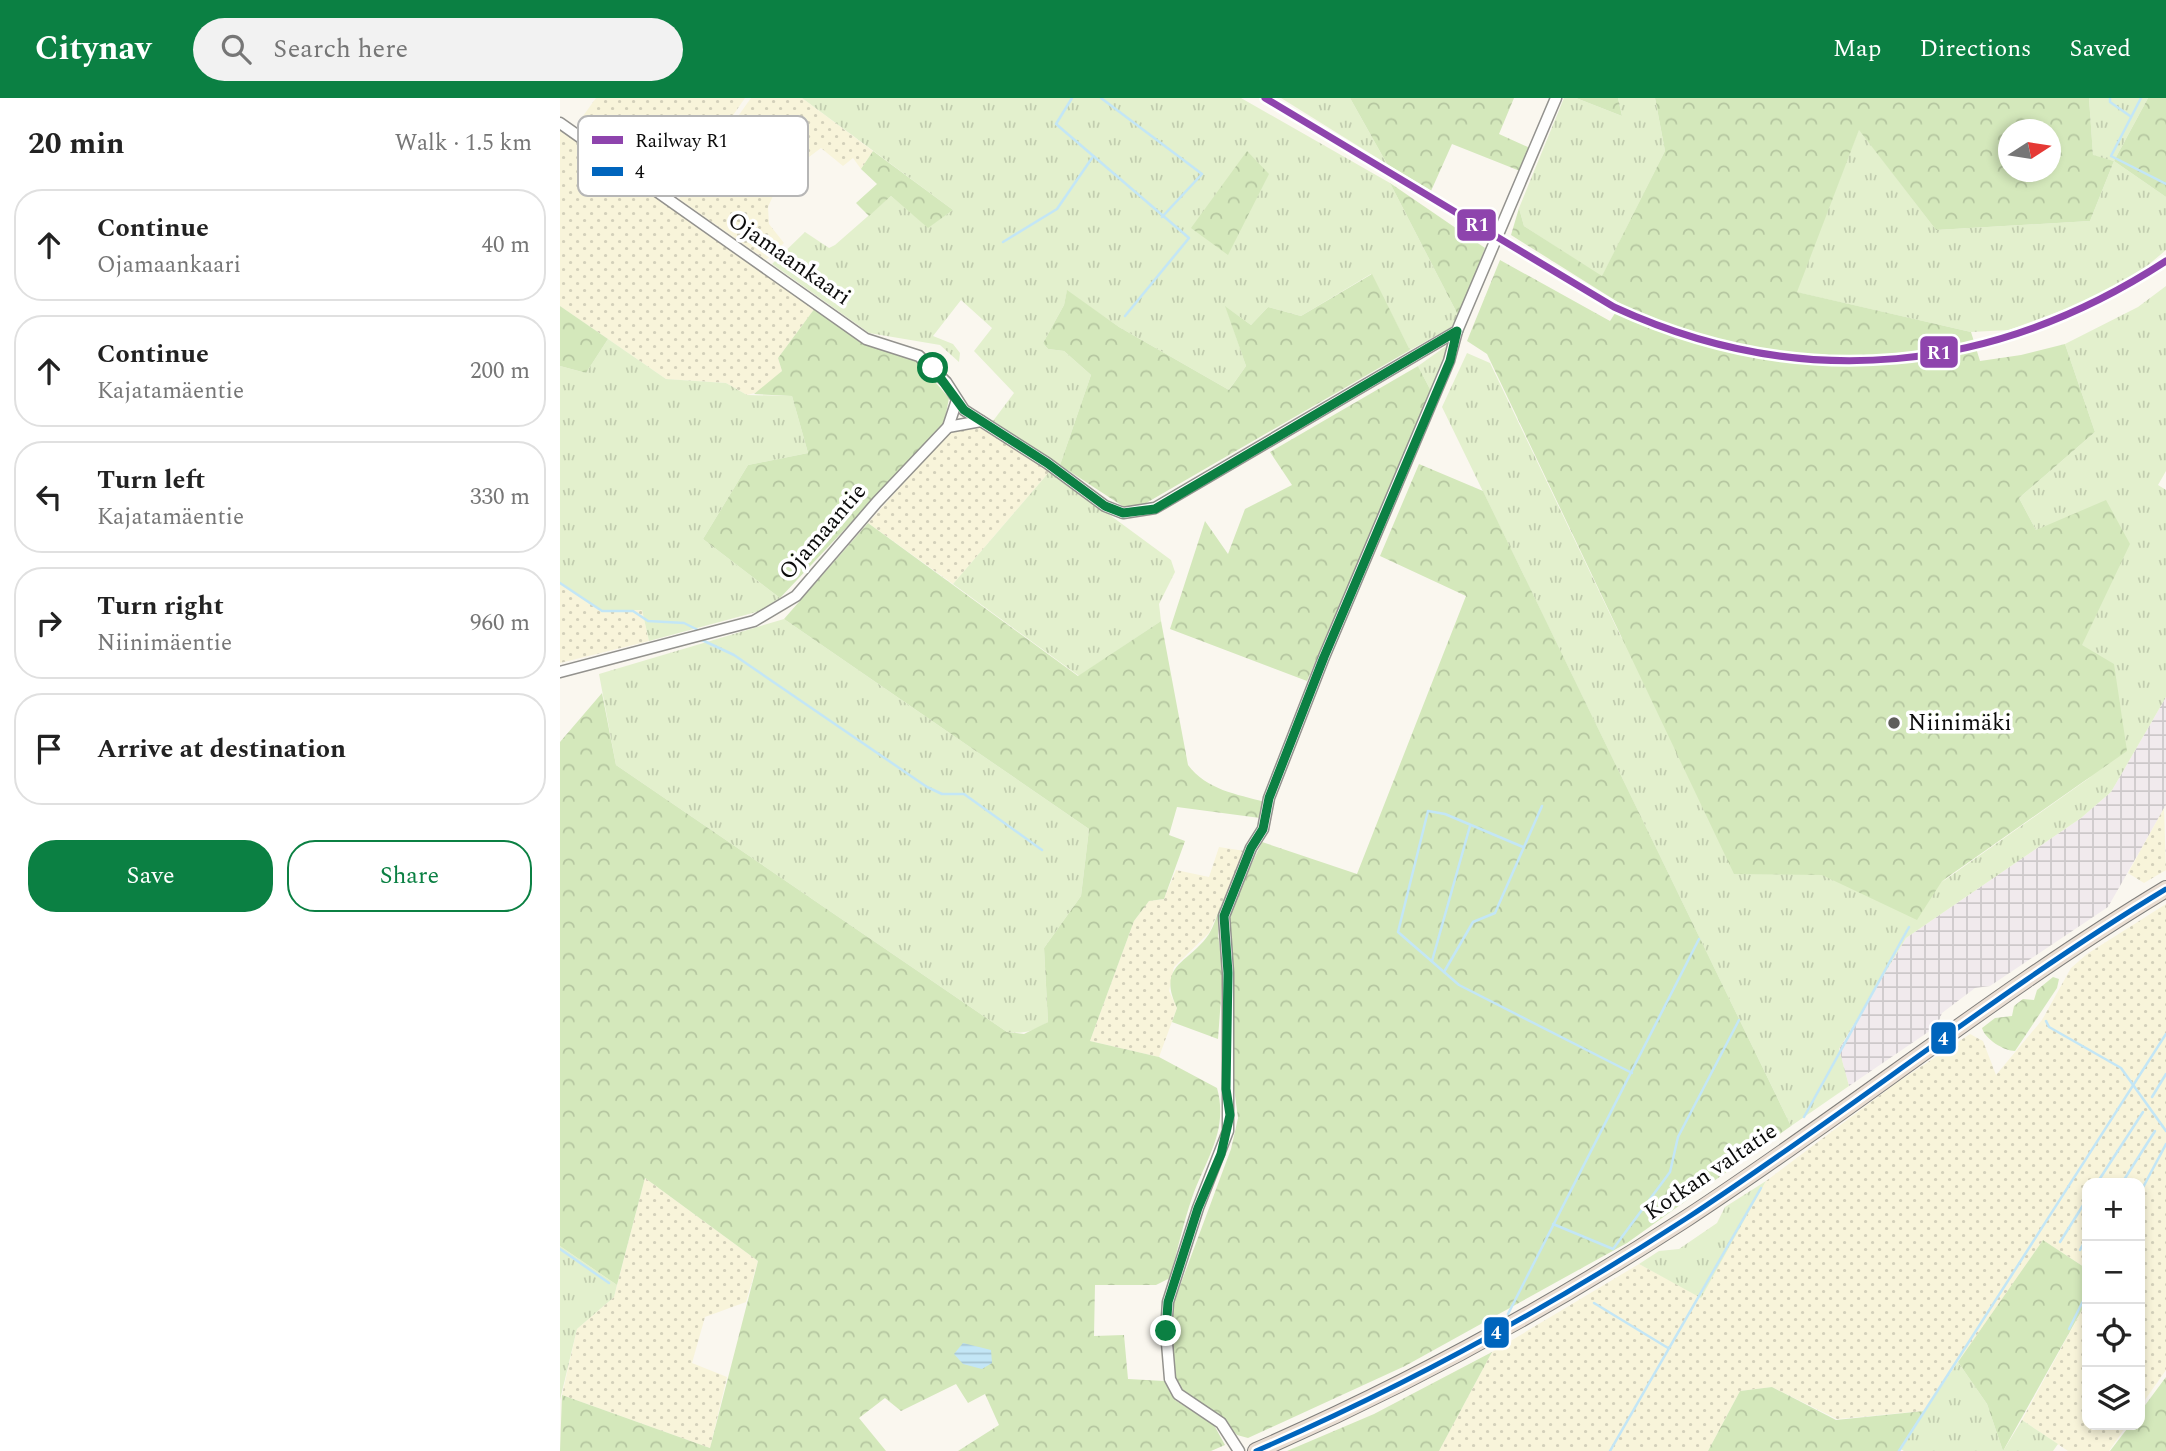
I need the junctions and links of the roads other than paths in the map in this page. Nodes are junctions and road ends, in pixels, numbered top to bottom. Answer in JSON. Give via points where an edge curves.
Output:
{"nodes":[{"id":1,"x":1556,"y":98,"type":"edge"},
{"id":2,"x":560,"y":123,"type":"edge"},
{"id":3,"x":578,"y":136,"type":"edge"},
{"id":4,"x":663,"y":196,"type":"edge"},
{"id":5,"x":1457,"y":331,"type":"junction"},
{"id":6,"x":957,"y":400,"type":"junction"},
{"id":7,"x":983,"y":421,"type":"junction"},
{"id":8,"x":948,"y":427,"type":"junction"},
{"id":9,"x":560,"y":672,"type":"edge"},
{"id":10,"x":2166,"y":888,"type":"edge"},
{"id":11,"x":1239,"y":1451,"type":"edge"},
{"id":12,"x":1256,"y":1451,"type":"edge"}],
"edges":[{"from":1,"to":5,"type":"street"},
{"from":2,"to":3,"type":"street","name":"Ojamaankaari"},
{"from":4,"to":6,"type":"street","name":"Ojamaankaari","via":[[866,339],[919,356]]},
{"from":5,"to":7,"type":"street","name":"Ojamaankaari","via":[[1155,509],[1141,512],[1123,513],[1105,506]]},
{"from":5,"to":11,"type":"street","via":[[1450,361],[1324,657],[1269,798],[1263,829],[1224,916],[1230,1115],[1221,1154],[1168,1302],[1166,1331],[1170,1379],[1178,1394],[1221,1423]]},
{"from":6,"to":7,"type":"street","name":"Ojamaankaari"},
{"from":6,"to":8,"type":"street","name":"Ojamaantie"},
{"from":7,"to":8,"type":"street"},
{"from":8,"to":9,"type":"street","name":"Ojamaantie","via":[[796,596],[776,610],[754,621]]},
{"from":10,"to":12,"type":"highway","name":"Kotkan valtatie","via":[[2012,988],[1688,1217],[1594,1277],[1425,1371]]}]}
